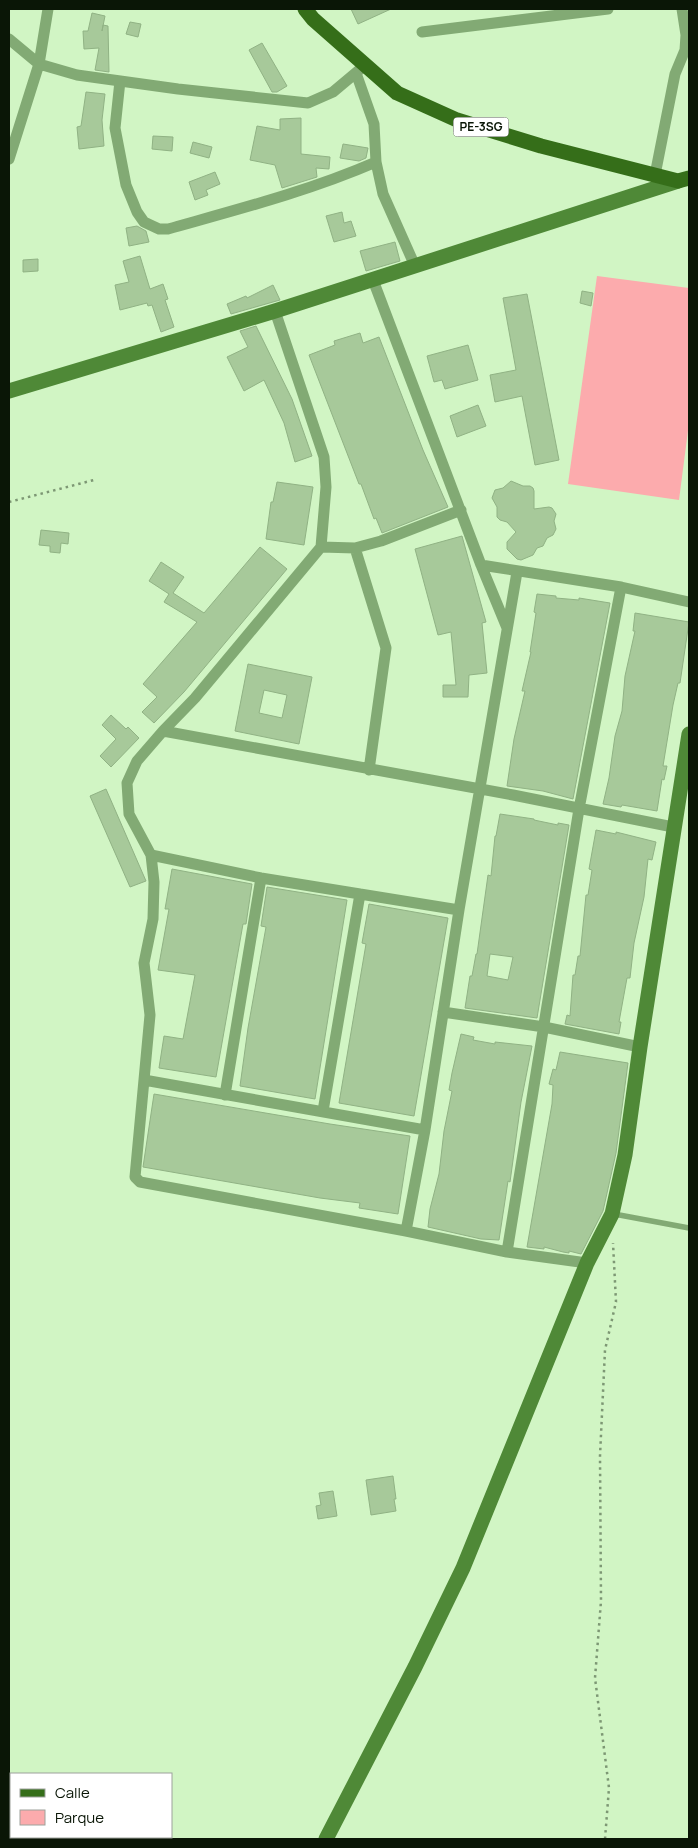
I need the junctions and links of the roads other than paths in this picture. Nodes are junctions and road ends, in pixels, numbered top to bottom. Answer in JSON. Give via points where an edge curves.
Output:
{"nodes":[{"id":1,"x":48,"y":9,"type":"edge"},
{"id":2,"x":305,"y":9,"type":"edge"},
{"id":3,"x":608,"y":9,"type":"edge"},
{"id":4,"x":682,"y":9,"type":"edge"},
{"id":5,"x":578,"y":11,"type":"edge"},
{"id":6,"x":422,"y":32,"type":"dead end"},
{"id":7,"x":9,"y":38,"type":"edge"},
{"id":8,"x":39,"y":64,"type":"junction"},
{"id":9,"x":360,"y":69,"type":"junction"},
{"id":10,"x":120,"y":81,"type":"junction"},
{"id":11,"x":9,"y":159,"type":"edge"},
{"id":12,"x":376,"y":162,"type":"junction"},
{"id":13,"x":656,"y":175,"type":"junction"},
{"id":14,"x":684,"y":180,"type":"edge"},
{"id":15,"x":415,"y":266,"type":"junction"},
{"id":16,"x":373,"y":280,"type":"junction"},
{"id":17,"x":275,"y":310,"type":"junction"},
{"id":18,"x":9,"y":391,"type":"edge"},
{"id":19,"x":461,"y":510,"type":"junction"},
{"id":20,"x":322,"y":547,"type":"junction"},
{"id":21,"x":355,"y":548,"type":"junction"},
{"id":22,"x":481,"y":565,"type":"junction"},
{"id":23,"x":517,"y":572,"type":"junction"},
{"id":24,"x":621,"y":587,"type":"junction"},
{"id":25,"x":689,"y":602,"type":"edge"},
{"id":26,"x":508,"y":628,"type":"junction"},
{"id":27,"x":163,"y":731,"type":"junction"},
{"id":28,"x":689,"y":734,"type":"edge"},
{"id":29,"x":369,"y":770,"type":"junction"},
{"id":30,"x":479,"y":790,"type":"junction"},
{"id":31,"x":579,"y":809,"type":"junction"},
{"id":32,"x":674,"y":827,"type":"junction"},
{"id":33,"x":151,"y":855,"type":"junction"},
{"id":34,"x":261,"y":878,"type":"junction"},
{"id":35,"x":360,"y":894,"type":"junction"},
{"id":36,"x":459,"y":910,"type":"junction"},
{"id":37,"x":443,"y":1012,"type":"junction"},
{"id":38,"x":544,"y":1028,"type":"junction"},
{"id":39,"x":640,"y":1047,"type":"junction"},
{"id":40,"x":144,"y":1080,"type":"junction"},
{"id":41,"x":226,"y":1095,"type":"junction"},
{"id":42,"x":323,"y":1112,"type":"junction"},
{"id":43,"x":425,"y":1130,"type":"junction"},
{"id":44,"x":612,"y":1214,"type":"junction"},
{"id":45,"x":689,"y":1228,"type":"edge"},
{"id":46,"x":406,"y":1230,"type":"junction"},
{"id":47,"x":507,"y":1252,"type":"junction"},
{"id":48,"x":587,"y":1263,"type":"junction"},
{"id":49,"x":326,"y":1839,"type":"edge"}],
"edges":[{"from":1,"to":8,"type":"street"},
{"from":2,"to":9,"type":"main road","number":"PE-3SG"},
{"from":3,"to":5,"type":"street"},
{"from":4,"to":13,"type":"street","via":[[685,50],[675,74]]},
{"from":5,"to":6,"type":"street"},
{"from":7,"to":8,"type":"street"},
{"from":8,"to":10,"type":"street","via":[[77,75]]},
{"from":8,"to":11,"type":"street"},
{"from":9,"to":10,"type":"street","via":[[333,92],[308,103]]},
{"from":9,"to":12,"type":"street","via":[[374,124]]},
{"from":9,"to":13,"type":"main road","number":"PE-3SG","via":[[397,93],[457,120],[541,146]]},
{"from":10,"to":12,"type":"street","via":[[115,128],[126,185],[141,217],[151,227],[168,228],[296,192]]},
{"from":12,"to":15,"type":"street","via":[[383,194]]},
{"from":13,"to":14,"type":"main road","number":"PE-3SG"},
{"from":14,"to":15,"type":"street"},
{"from":15,"to":16,"type":"street"},
{"from":16,"to":17,"type":"street"},
{"from":16,"to":19,"type":"street"},
{"from":17,"to":18,"type":"street"},
{"from":17,"to":20,"type":"street","via":[[324,458],[326,487]]},
{"from":19,"to":21,"type":"street"},
{"from":19,"to":22,"type":"street"},
{"from":20,"to":21,"type":"street"},
{"from":20,"to":27,"type":"street","via":[[195,698]]},
{"from":21,"to":29,"type":"street","via":[[386,648]]},
{"from":22,"to":23,"type":"street"},
{"from":22,"to":26,"type":"street"},
{"from":23,"to":24,"type":"street"},
{"from":23,"to":26,"type":"street"},
{"from":24,"to":25,"type":"street"},
{"from":24,"to":31,"type":"street"},
{"from":26,"to":30,"type":"street"},
{"from":27,"to":29,"type":"street"},
{"from":27,"to":33,"type":"street","via":[[136,761],[127,782],[129,814]]},
{"from":28,"to":32,"type":"street"},
{"from":29,"to":30,"type":"street"},
{"from":30,"to":31,"type":"street"},
{"from":30,"to":36,"type":"street"},
{"from":31,"to":32,"type":"street"},
{"from":31,"to":38,"type":"street"},
{"from":32,"to":39,"type":"street"},
{"from":33,"to":34,"type":"street"},
{"from":33,"to":40,"type":"street","via":[[153,919],[144,963],[150,1015]]},
{"from":34,"to":35,"type":"street"},
{"from":34,"to":41,"type":"street"},
{"from":35,"to":36,"type":"street"},
{"from":35,"to":42,"type":"street"},
{"from":36,"to":37,"type":"street"},
{"from":37,"to":38,"type":"street"},
{"from":37,"to":43,"type":"street"},
{"from":38,"to":39,"type":"street"},
{"from":38,"to":47,"type":"street"},
{"from":39,"to":44,"type":"street","via":[[625,1155]]},
{"from":40,"to":41,"type":"street"},
{"from":40,"to":46,"type":"street","via":[[135,1170],[135,1177],[140,1182]]},
{"from":41,"to":42,"type":"street"},
{"from":42,"to":43,"type":"street"},
{"from":43,"to":46,"type":"street"},
{"from":44,"to":45,"type":"lane"},
{"from":44,"to":48,"type":"street"},
{"from":46,"to":47,"type":"street"},
{"from":47,"to":48,"type":"street"},
{"from":48,"to":49,"type":"street","via":[[463,1568]]}]}
